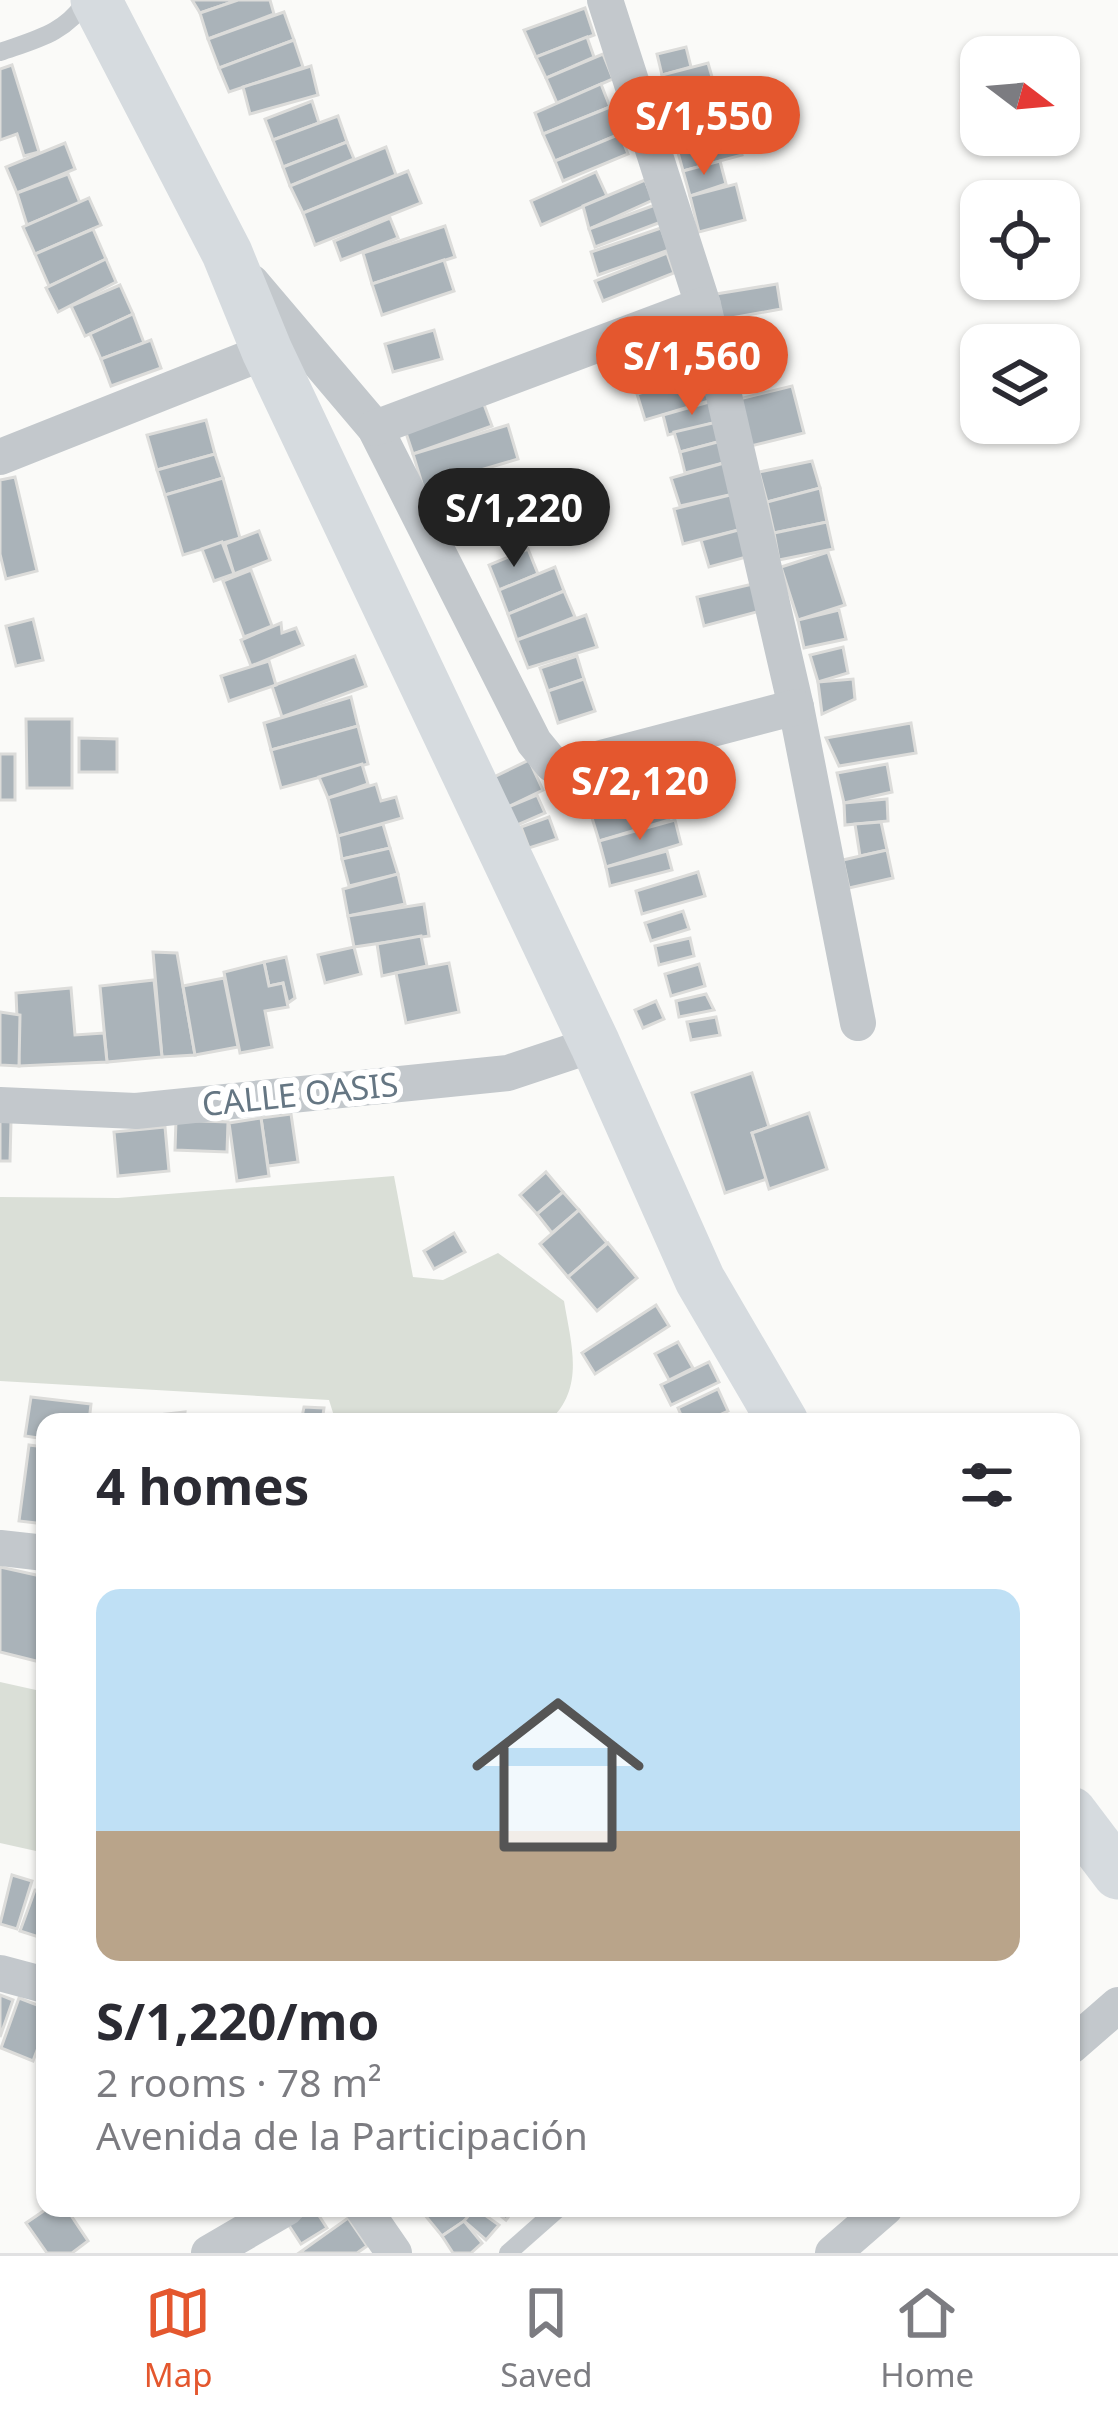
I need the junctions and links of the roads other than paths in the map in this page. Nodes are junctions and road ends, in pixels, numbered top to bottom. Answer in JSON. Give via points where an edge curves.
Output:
{"nodes":[{"id":1,"x":86,"y":0,"type":"edge"},
{"id":2,"x":96,"y":0,"type":"edge"},
{"id":3,"x":605,"y":0,"type":"edge"},
{"id":4,"x":0,"y":52,"type":"edge"},
{"id":5,"x":227,"y":253,"type":"junction"},
{"id":6,"x":703,"y":305,"type":"junction"},
{"id":7,"x":267,"y":351,"type":"junction"},
{"id":8,"x":375,"y":428,"type":"junction"},
{"id":9,"x":0,"y":457,"type":"edge"},
{"id":10,"x":796,"y":707,"type":"junction"},
{"id":11,"x":858,"y":1023,"type":"dead end"},
{"id":12,"x":595,"y":1044,"type":"junction"},
{"id":13,"x":0,"y":1105,"type":"edge"},
{"id":14,"x":778,"y":1413,"type":"edge"},
{"id":15,"x":0,"y":1548,"type":"edge"},
{"id":16,"x":36,"y":1551,"type":"edge"},
{"id":17,"x":1080,"y":1824,"type":"edge"},
{"id":18,"x":1118,"y":1874,"type":"edge"},
{"id":19,"x":0,"y":1973,"type":"edge"},
{"id":20,"x":36,"y":1983,"type":"edge"},
{"id":21,"x":1118,"y":2005,"type":"edge"},
{"id":22,"x":1080,"y":2038,"type":"edge"},
{"id":23,"x":271,"y":2217,"type":"edge"},
{"id":24,"x":369,"y":2217,"type":"edge"},
{"id":25,"x":549,"y":2217,"type":"edge"},
{"id":26,"x":875,"y":2217,"type":"edge"},
{"id":27,"x":209,"y":2253,"type":"edge"},
{"id":28,"x":394,"y":2253,"type":"edge"},
{"id":29,"x":508,"y":2253,"type":"edge"},
{"id":30,"x":833,"y":2253,"type":"edge"}],
"edges":[{"from":1,"to":4,"type":"lane","via":[[55,32]]},
{"from":2,"to":5,"type":"main road"},
{"from":3,"to":6,"type":"street"},
{"from":5,"to":7,"type":"main road"},
{"from":5,"to":8,"type":"street"},
{"from":6,"to":8,"type":"street"},
{"from":6,"to":10,"type":"street"},
{"from":7,"to":9,"type":"street"},
{"from":7,"to":12,"type":"main road"},
{"from":8,"to":10,"type":"street","via":[[552,764],[571,766]]},
{"from":10,"to":11,"type":"street"},
{"from":12,"to":13,"type":"street","name":"CALLE OASIS","via":[[508,1073],[462,1078],[136,1111]]},
{"from":12,"to":14,"type":"main road","via":[[700,1280]]},
{"from":15,"to":16,"type":"street"},
{"from":17,"to":18,"type":"main road"},
{"from":19,"to":20,"type":"street"},
{"from":21,"to":22,"type":"street"},
{"from":23,"to":27,"type":"street"},
{"from":24,"to":28,"type":"street"},
{"from":25,"to":29,"type":"lane"},
{"from":26,"to":30,"type":"street"}]}
